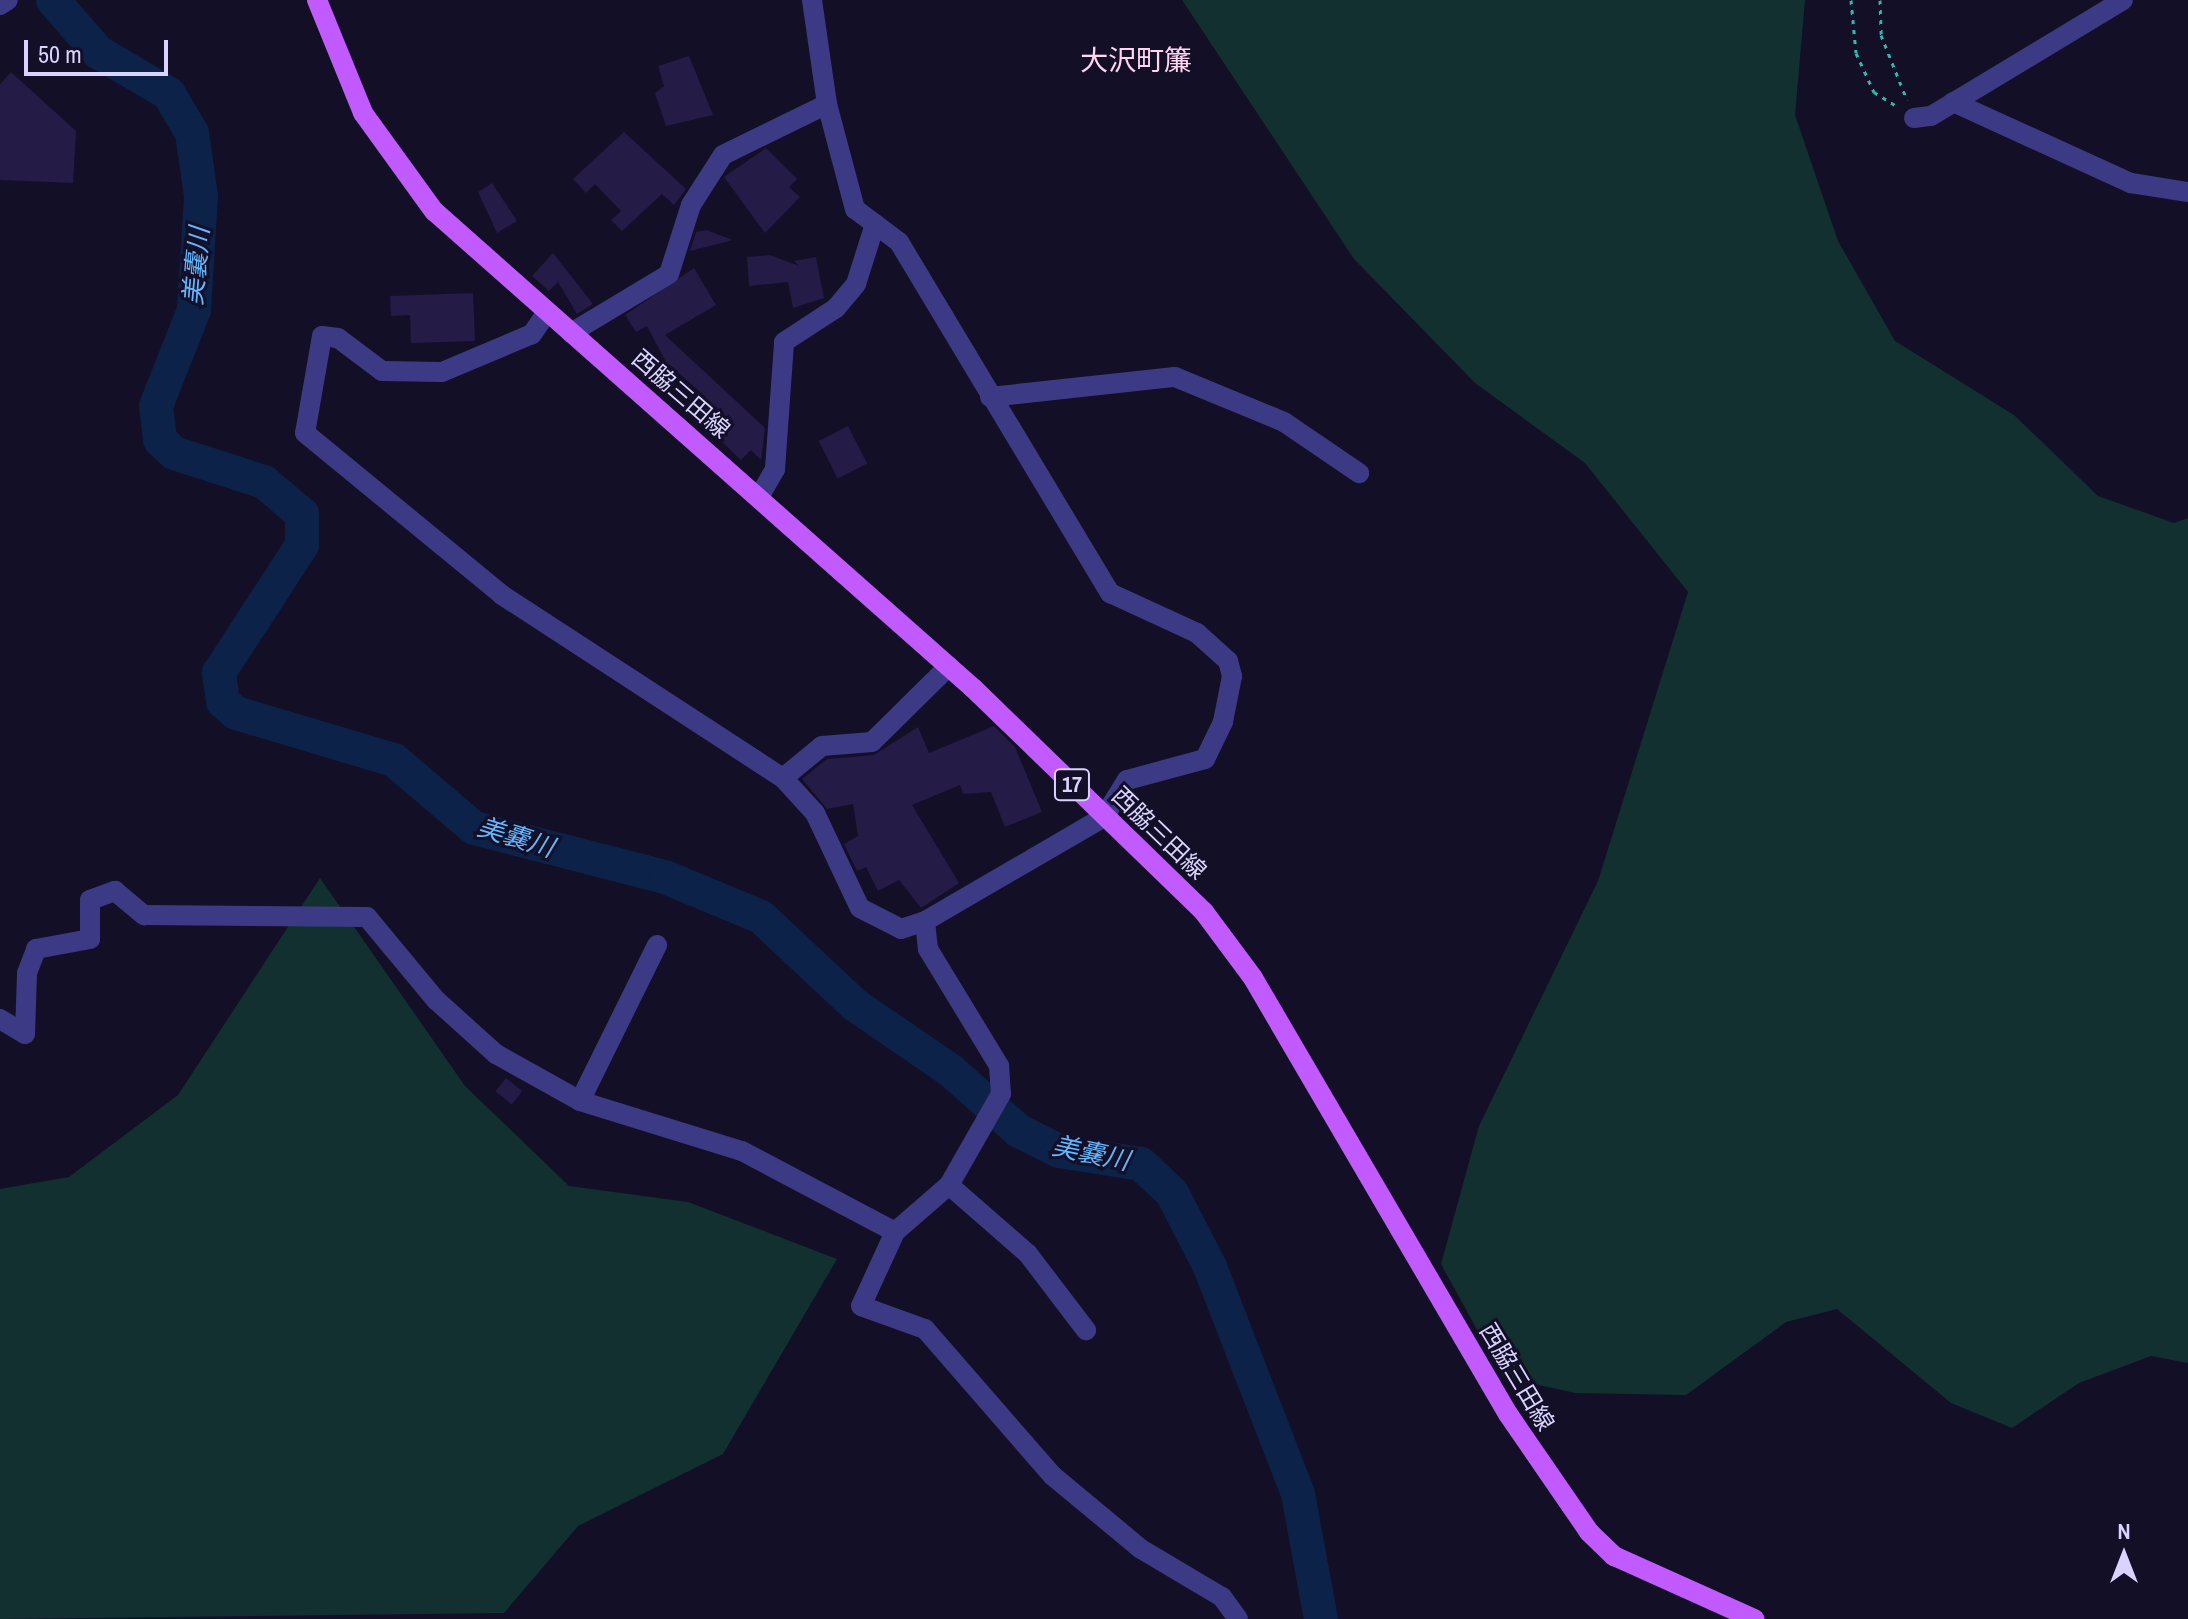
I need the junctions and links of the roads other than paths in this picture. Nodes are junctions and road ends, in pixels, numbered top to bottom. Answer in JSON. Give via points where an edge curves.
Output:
{"nodes":[{"id":1,"x":8,"y":0,"type":"edge"},
{"id":2,"x":317,"y":0,"type":"edge"},
{"id":3,"x":812,"y":0,"type":"edge"},
{"id":4,"x":2123,"y":0,"type":"edge"},
{"id":5,"x":0,"y":5,"type":"edge"},
{"id":6,"x":1953,"y":102,"type":"junction"},
{"id":7,"x":827,"y":104,"type":"junction"},
{"id":8,"x":1914,"y":118,"type":"road end"},
{"id":9,"x":2188,"y":192,"type":"edge"},
{"id":10,"x":875,"y":224,"type":"junction"},
{"id":11,"x":547,"y":312,"type":"junction"},
{"id":12,"x":571,"y":333,"type":"junction"},
{"id":13,"x":990,"y":397,"type":"junction"},
{"id":14,"x":1359,"y":473,"type":"dead end"},
{"id":15,"x":759,"y":497,"type":"junction"},
{"id":16,"x":949,"y":666,"type":"junction"},
{"id":17,"x":783,"y":778,"type":"junction"},
{"id":18,"x":1104,"y":817,"type":"junction"},
{"id":19,"x":925,"y":921,"type":"junction"},
{"id":20,"x":657,"y":945,"type":"dead end"},
{"id":21,"x":0,"y":1019,"type":"edge"},
{"id":22,"x":580,"y":1101,"type":"junction"},
{"id":23,"x":949,"y":1185,"type":"junction"},
{"id":24,"x":895,"y":1232,"type":"junction"},
{"id":25,"x":1086,"y":1330,"type":"dead end"},
{"id":26,"x":1238,"y":1619,"type":"edge"},
{"id":27,"x":1754,"y":1619,"type":"edge"}],
"edges":[{"from":1,"to":5,"type":"street"},
{"from":2,"to":11,"type":"main road","name":"西脇三田線","number":"17","via":[[363,113],[395,165]]},
{"from":3,"to":7,"type":"street"},
{"from":4,"to":6,"type":"street"},
{"from":6,"to":8,"type":"street"},
{"from":6,"to":9,"type":"street","via":[[2131,183]]},
{"from":7,"to":10,"type":"street","via":[[845,192]]},
{"from":7,"to":12,"type":"street","via":[[723,155],[691,205],[669,274]]},
{"from":10,"to":13,"type":"street","via":[[899,242]]},
{"from":10,"to":15,"type":"street","via":[[856,284],[836,308],[784,342],[775,469]]},
{"from":11,"to":12,"type":"main road","name":"西脇三田線","number":"17"},
{"from":11,"to":17,"type":"street","via":[[532,334],[442,372],[382,371],[338,338],[322,336],[305,433],[502,595]]},
{"from":12,"to":15,"type":"main road","name":"西脇三田線","number":"17"},
{"from":13,"to":14,"type":"street","via":[[1175,377],[1284,422]]},
{"from":13,"to":18,"type":"street","via":[[1110,593],[1197,633],[1228,661],[1232,676],[1223,722],[1205,759],[1127,780]]},
{"from":15,"to":16,"type":"main road","name":"西脇三田線","number":"17"},
{"from":16,"to":17,"type":"street","via":[[872,742],[822,746]]},
{"from":16,"to":18,"type":"main road","name":"西脇三田線","number":"17"},
{"from":17,"to":19,"type":"street","via":[[815,813],[860,908],[901,929]]},
{"from":18,"to":19,"type":"street"},
{"from":18,"to":27,"type":"main road","name":"西脇三田線","number":"17","via":[[1204,912],[1253,978],[1508,1414],[1589,1532],[1614,1556]]},
{"from":19,"to":23,"type":"street","via":[[928,949],[999,1066],[1001,1094],[992,1116]]},
{"from":20,"to":22,"type":"street"},
{"from":21,"to":22,"type":"street","via":[[25,1034],[27,973],[36,949],[90,939],[90,900],[115,891],[144,915],[367,917],[436,1000],[496,1054]]},
{"from":22,"to":24,"type":"street","via":[[742,1151]]},
{"from":23,"to":24,"type":"street"},
{"from":23,"to":25,"type":"street","via":[[1028,1254]]},
{"from":24,"to":26,"type":"street","via":[[861,1306],[925,1329],[1053,1476],[1141,1549],[1222,1597]]}]}
